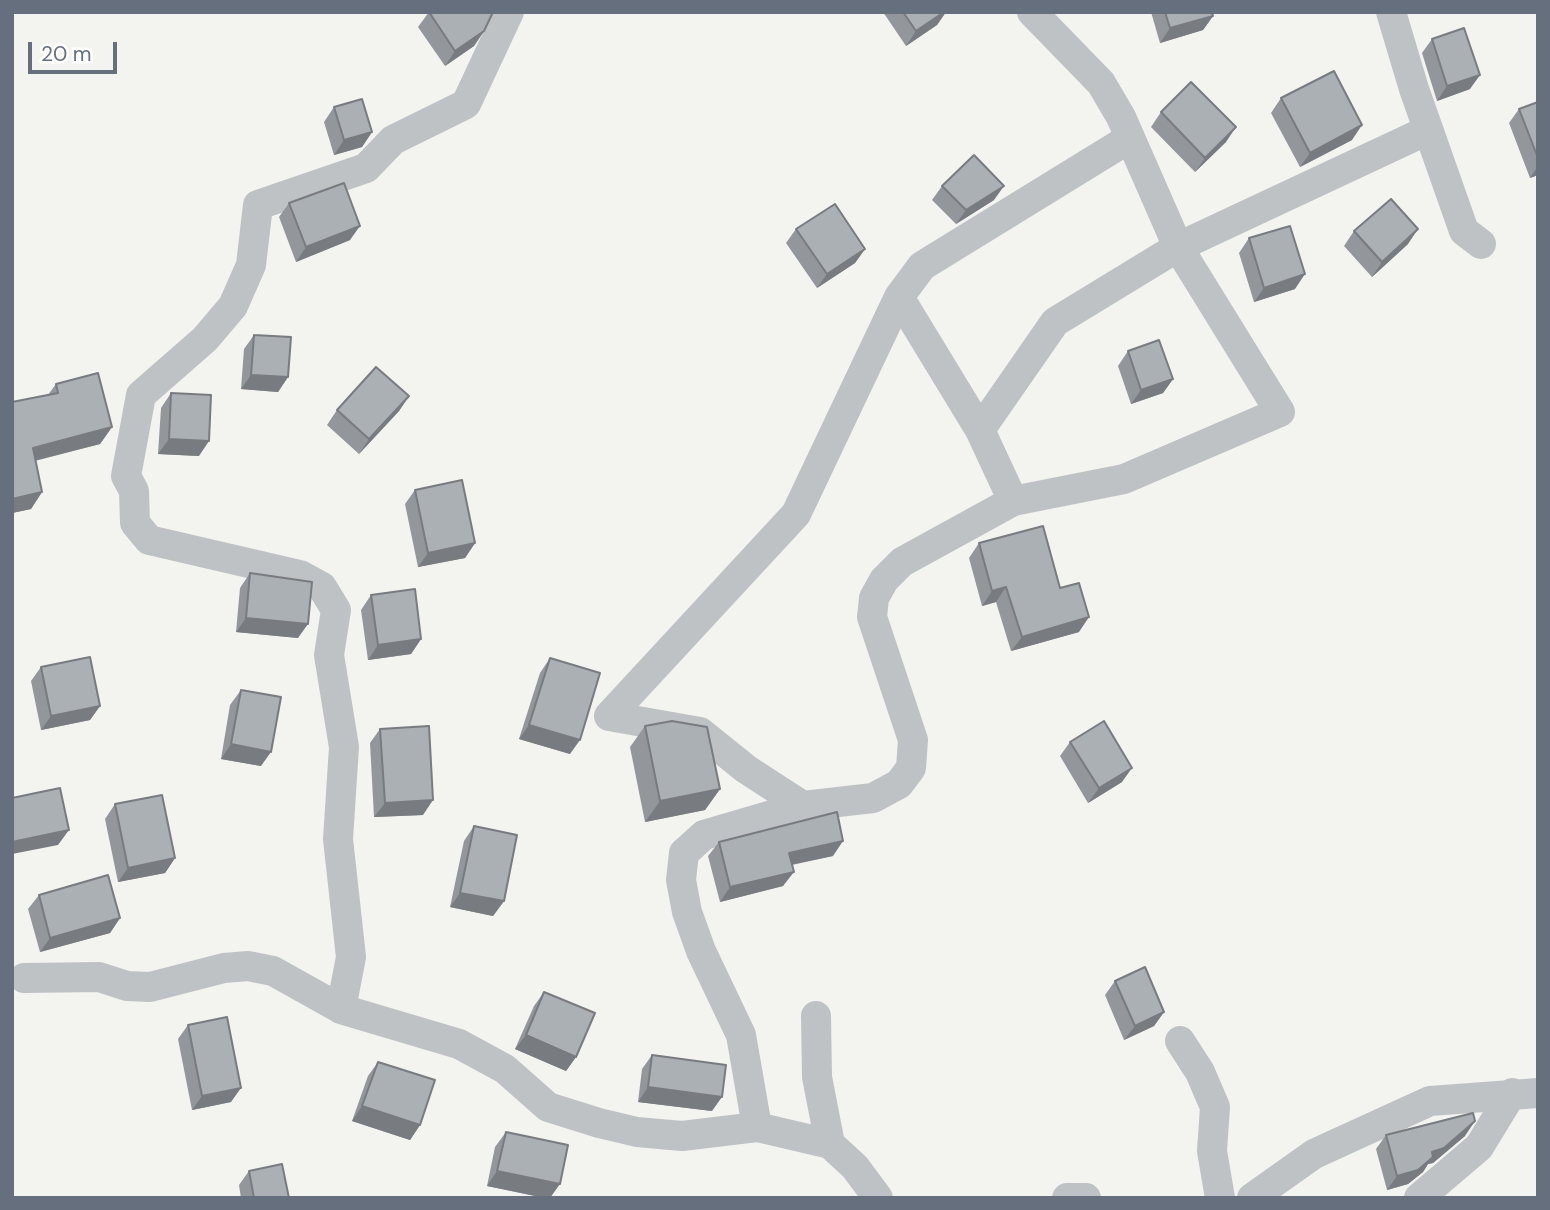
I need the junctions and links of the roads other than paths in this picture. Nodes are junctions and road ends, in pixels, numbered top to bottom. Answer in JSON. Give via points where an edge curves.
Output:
{"nodes":[{"id":1,"x":509,"y":12,"type":"edge"},
{"id":2,"x":1032,"y":12,"type":"edge"},
{"id":3,"x":1391,"y":12,"type":"edge"},
{"id":4,"x":1428,"y":130,"type":"junction"},
{"id":5,"x":1130,"y":138,"type":"junction"},
{"id":6,"x":1481,"y":244,"type":"dead end"},
{"id":7,"x":1178,"y":247,"type":"junction"},
{"id":8,"x":899,"y":298,"type":"junction"},
{"id":9,"x":981,"y":430,"type":"junction"},
{"id":10,"x":1013,"y":501,"type":"junction"},
{"id":11,"x":803,"y":806,"type":"junction"},
{"id":12,"x":24,"y":978,"type":"dead end"},
{"id":13,"x":341,"y":1009,"type":"junction"},
{"id":14,"x":816,"y":1016,"type":"dead end"},
{"id":15,"x":1180,"y":1041,"type":"dead end"},
{"id":16,"x":1525,"y":1093,"type":"edge"},
{"id":17,"x":757,"y":1126,"type":"junction"},
{"id":18,"x":830,"y":1144,"type":"junction"},
{"id":19,"x":878,"y":1198,"type":"edge"},
{"id":20,"x":1066,"y":1198,"type":"edge"},
{"id":21,"x":1086,"y":1198,"type":"edge"},
{"id":22,"x":1220,"y":1198,"type":"edge"},
{"id":23,"x":1252,"y":1198,"type":"edge"},
{"id":24,"x":1419,"y":1198,"type":"edge"}],
"edges":[{"from":1,"to":13,"type":"street","via":[[466,104],[393,140],[366,169],[258,205],[251,265],[233,306],[205,339],[141,395],[126,476],[135,491],[135,523],[149,540],[300,575],[322,587],[335,610],[329,655],[344,747],[338,839],[351,957]]},
{"from":2,"to":5,"type":"street","via":[[1101,83]]},
{"from":3,"to":4,"type":"street"},
{"from":4,"to":6,"type":"street","via":[[1464,231]]},
{"from":4,"to":7,"type":"street"},
{"from":5,"to":7,"type":"street"},
{"from":5,"to":8,"type":"street","via":[[922,266]]},
{"from":7,"to":9,"type":"street","via":[[1055,322]]},
{"from":7,"to":10,"type":"street","via":[[1280,412],[1124,479]]},
{"from":8,"to":9,"type":"street"},
{"from":8,"to":11,"type":"street","via":[[796,514],[609,716],[700,732]]},
{"from":9,"to":10,"type":"street"},
{"from":10,"to":11,"type":"street","via":[[902,562],[874,598],[872,617],[913,740],[911,768],[899,785],[873,798]]},
{"from":11,"to":17,"type":"street","via":[[704,835],[684,853],[681,880],[687,912],[741,1035]]},
{"from":12,"to":13,"type":"street","via":[[99,977],[150,987],[248,966],[274,971]]},
{"from":13,"to":17,"type":"street","via":[[459,1044],[505,1069],[548,1107],[599,1123],[682,1136]]},
{"from":14,"to":18,"type":"street","via":[[817,1077]]},
{"from":15,"to":22,"type":"street","via":[[1200,1072],[1214,1107],[1212,1151]]},
{"from":16,"to":23,"type":"street","via":[[1430,1101],[1314,1154]]},
{"from":16,"to":24,"type":"street","via":[[1479,1147]]},
{"from":17,"to":18,"type":"street"},
{"from":18,"to":19,"type":"street"},
{"from":20,"to":21,"type":"street"}]}
